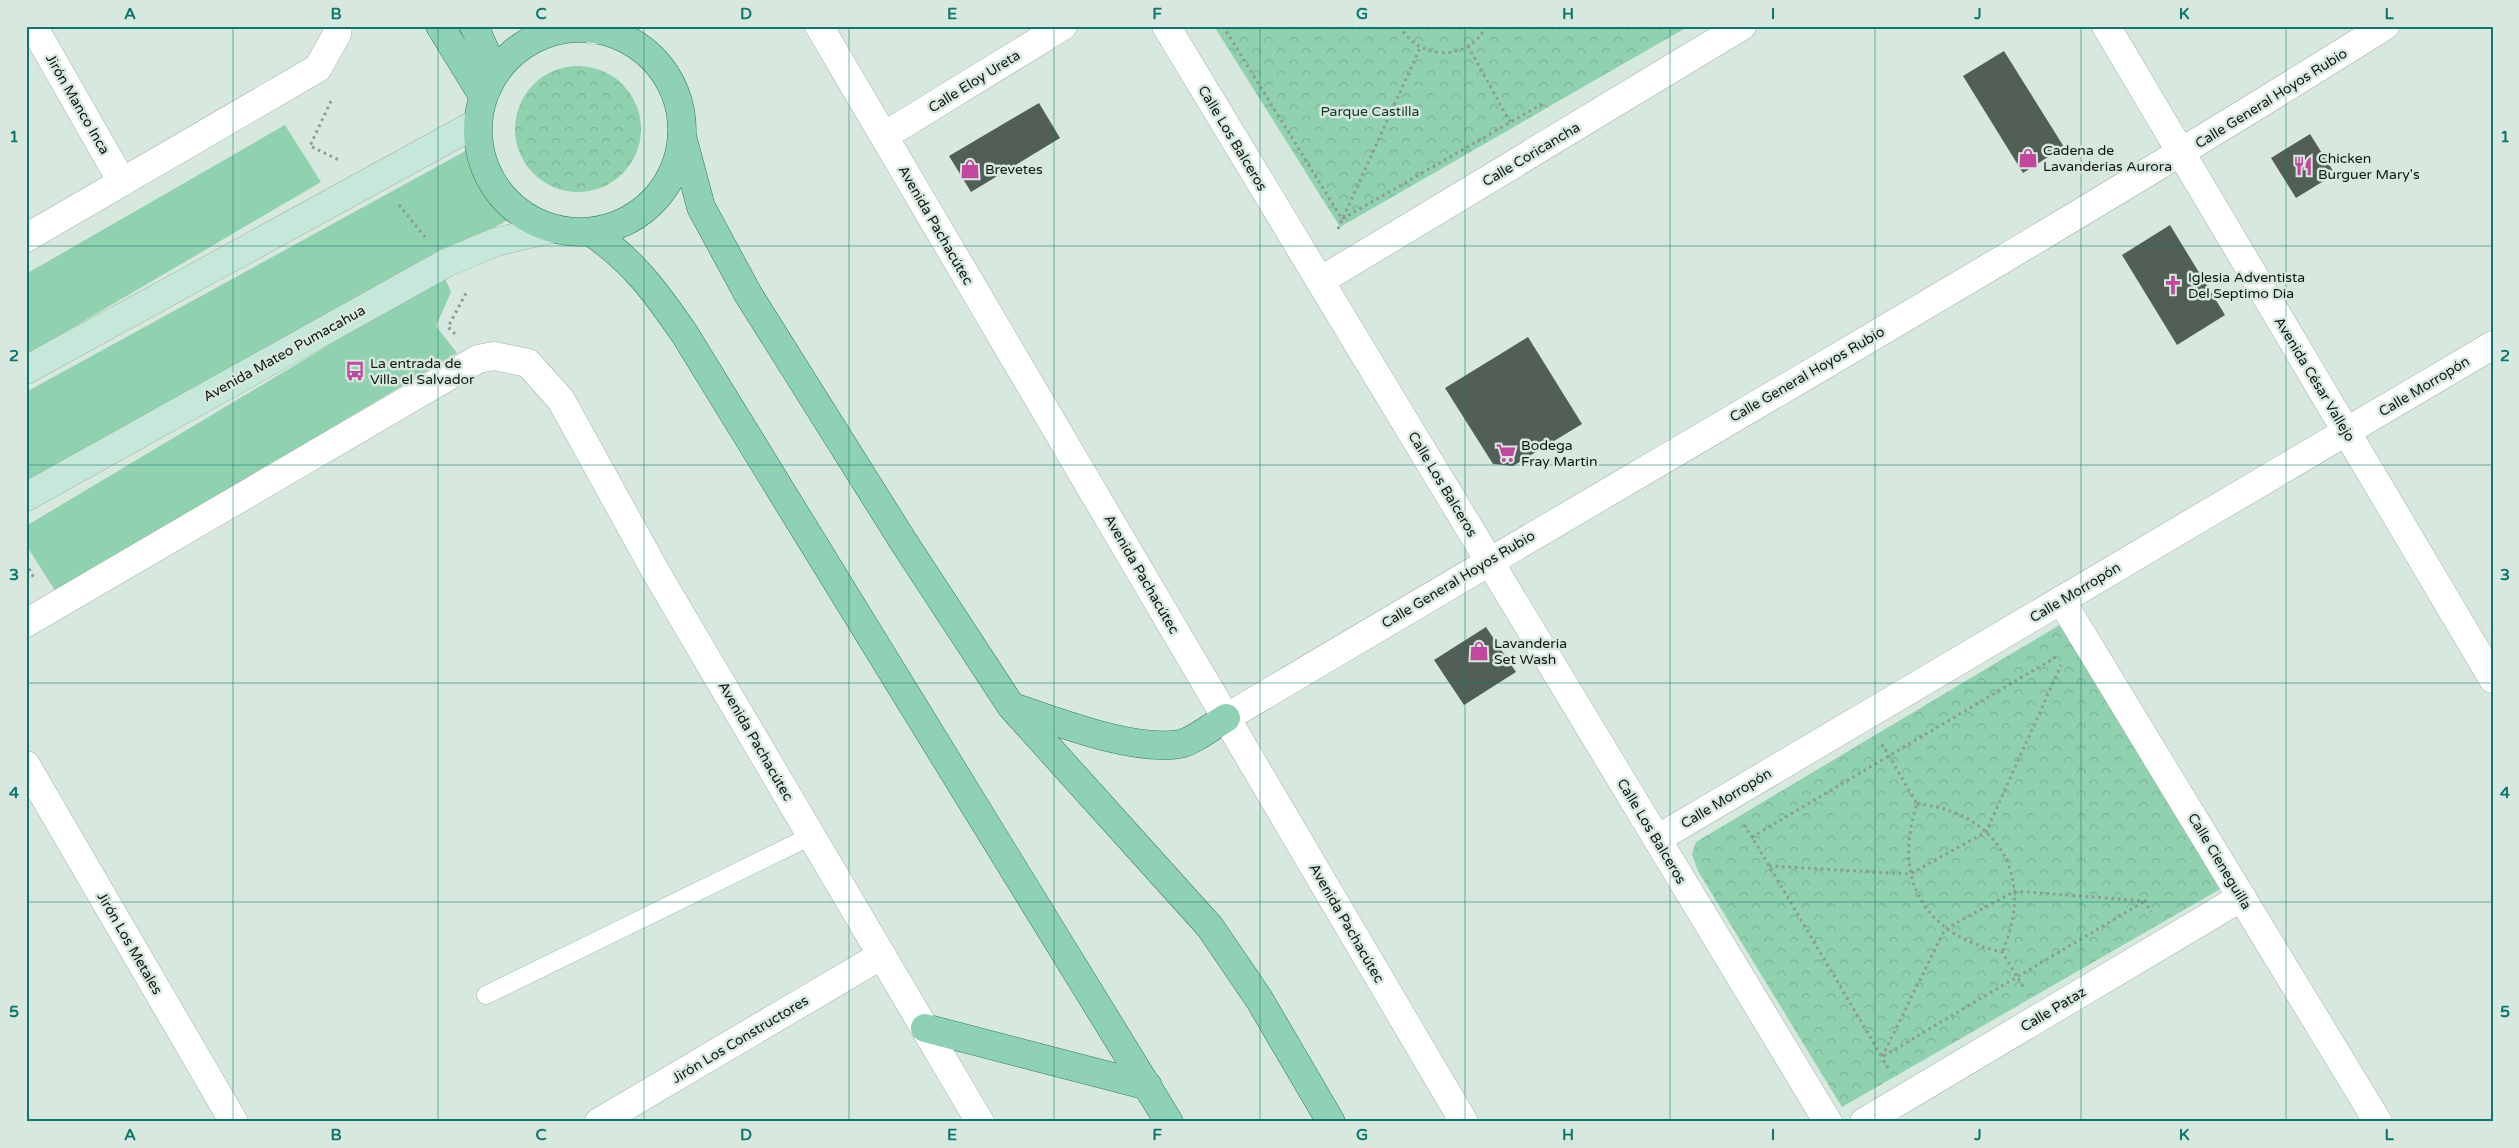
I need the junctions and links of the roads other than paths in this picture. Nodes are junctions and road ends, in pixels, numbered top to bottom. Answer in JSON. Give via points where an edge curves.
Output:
{"nodes":[{"id":1,"x":33,"y":26,"type":"edge"},
{"id":2,"x":338,"y":26,"type":"edge"},
{"id":3,"x":440,"y":26,"type":"edge"},
{"id":4,"x":474,"y":26,"type":"edge"},
{"id":5,"x":819,"y":26,"type":"edge"},
{"id":6,"x":1063,"y":26,"type":"edge"},
{"id":7,"x":1166,"y":26,"type":"edge"},
{"id":8,"x":1742,"y":26,"type":"edge"},
{"id":9,"x":2106,"y":26,"type":"edge"},
{"id":10,"x":2385,"y":26,"type":"edge"},
{"id":11,"x":576,"y":28,"type":"edge"},
{"id":12,"x":489,"y":84,"type":"junction"},
{"id":13,"x":477,"y":123,"type":"junction"},
{"id":14,"x":682,"y":136,"type":"junction"},
{"id":15,"x":884,"y":136,"type":"junction"},
{"id":16,"x":2180,"y":154,"type":"junction"},
{"id":17,"x":122,"y":182,"type":"junction"},
{"id":18,"x":551,"y":229,"type":"junction"},
{"id":19,"x":591,"y":232,"type":"junction"},
{"id":20,"x":26,"y":238,"type":"edge"},
{"id":21,"x":1320,"y":281,"type":"junction"},
{"id":22,"x":2493,"y":345,"type":"edge"},
{"id":23,"x":26,"y":370,"type":"edge"},
{"id":24,"x":2346,"y":432,"type":"junction"},
{"id":25,"x":26,"y":497,"type":"edge"},
{"id":26,"x":1489,"y":560,"type":"junction"},
{"id":27,"x":2062,"y":600,"type":"junction"},
{"id":28,"x":26,"y":623,"type":"edge"},
{"id":29,"x":2493,"y":680,"type":"edge"},
{"id":30,"x":1011,"y":706,"type":"junction"},
{"id":31,"x":1226,"y":718,"type":"junction"},
{"id":32,"x":26,"y":765,"type":"edge"},
{"id":33,"x":812,"y":836,"type":"junction"},
{"id":34,"x":1657,"y":839,"type":"junction"},
{"id":35,"x":2242,"y":897,"type":"junction"},
{"id":36,"x":882,"y":955,"type":"junction"},
{"id":37,"x":486,"y":995,"type":"dead end"},
{"id":38,"x":925,"y":1028,"type":"junction"},
{"id":39,"x":1148,"y":1086,"type":"junction"},
{"id":40,"x":234,"y":1122,"type":"edge"},
{"id":41,"x":599,"y":1122,"type":"edge"},
{"id":42,"x":980,"y":1122,"type":"edge"},
{"id":43,"x":1169,"y":1122,"type":"edge"},
{"id":44,"x":1331,"y":1122,"type":"edge"},
{"id":45,"x":1464,"y":1122,"type":"edge"},
{"id":46,"x":1828,"y":1122,"type":"edge"},
{"id":47,"x":1864,"y":1122,"type":"edge"},
{"id":48,"x":2378,"y":1122,"type":"edge"}],
"edges":[{"from":1,"to":17,"type":"street","name":"Jirón Manco Inca"},
{"from":2,"to":17,"type":"street","via":[[337,34],[318,68]]},
{"from":3,"to":12,"type":"main road"},
{"from":4,"to":12,"type":"main road"},
{"from":5,"to":15,"type":"street","name":"Avenida Pachacútec"},
{"from":6,"to":15,"type":"street","name":"Calle Eloy Ureta"},
{"from":7,"to":21,"type":"street","name":"Calle Los Balceros"},
{"from":8,"to":21,"type":"street","name":"Calle Coricancha"},
{"from":9,"to":16,"type":"street","name":"Avenida César Vallejo"},
{"from":10,"to":16,"type":"street","name":"Calle General Hoyos Rubio"},
{"from":11,"to":12,"type":"main road","via":[[541,36],[523,45],[508,57]]},
{"from":11,"to":14,"type":"main road","via":[[607,32],[632,43],[654,60],[670,82],[680,108]]},
{"from":12,"to":13,"type":"main road"},
{"from":13,"to":18,"type":"main road","via":[[479,151],[488,177],[504,199],[526,217]]},
{"from":13,"to":23,"type":"main road"},
{"from":14,"to":19,"type":"main road","via":[[672,176],[647,208],[630,220]]},
{"from":14,"to":30,"type":"main road","via":[[701,207],[748,294]]},
{"from":15,"to":31,"type":"street","name":"Avenida Pachacútec"},
{"from":16,"to":24,"type":"street","name":"Avenida César Vallejo"},
{"from":16,"to":26,"type":"street","name":"Calle General Hoyos Rubio"},
{"from":17,"to":20,"type":"street"},
{"from":18,"to":19,"type":"main road"},
{"from":18,"to":25,"type":"main road","name":"Avenida Mateo Pumacahua","via":[[496,242],[446,263]]},
{"from":19,"to":39,"type":"main road","via":[[618,251],[654,290],[684,333]]},
{"from":21,"to":26,"type":"street","name":"Calle Los Balceros"},
{"from":22,"to":24,"type":"street","name":"Calle Morropón"},
{"from":24,"to":27,"type":"street","name":"Calle Morropón"},
{"from":24,"to":29,"type":"street","name":"Avenida César Vallejo"},
{"from":26,"to":31,"type":"street","name":"Calle General Hoyos Rubio"},
{"from":26,"to":34,"type":"street","name":"Calle Los Balceros"},
{"from":27,"to":34,"type":"street","name":"Calle Morropón"},
{"from":27,"to":35,"type":"street","name":"Calle Cieneguilla"},
{"from":28,"to":33,"type":"street","name":"Avenida Pachacútec","via":[[478,358],[494,356],[528,363],[561,400],[657,574]]},
{"from":30,"to":31,"type":"main road","via":[[1104,737],[1157,744],[1181,744]]},
{"from":30,"to":44,"type":"main road","via":[[1210,927],[1260,999]]},
{"from":31,"to":45,"type":"street","name":"Avenida Pachacútec"},
{"from":32,"to":40,"type":"street","name":"Jirón Los Metales"},
{"from":33,"to":36,"type":"street","name":"Avenida Pachacútec"},
{"from":33,"to":37,"type":"lane"},
{"from":34,"to":46,"type":"street","name":"Calle Los Balceros"},
{"from":35,"to":47,"type":"street","name":"Calle Pataz"},
{"from":35,"to":48,"type":"street","name":"Calle Cieneguilla"},
{"from":36,"to":38,"type":"street","name":"Avenida Pachacútec"},
{"from":36,"to":41,"type":"street","name":"Jirón Los Constructores"},
{"from":38,"to":39,"type":"main road"},
{"from":38,"to":42,"type":"street","name":"Avenida Pachacútec"},
{"from":39,"to":43,"type":"main road"}]}
